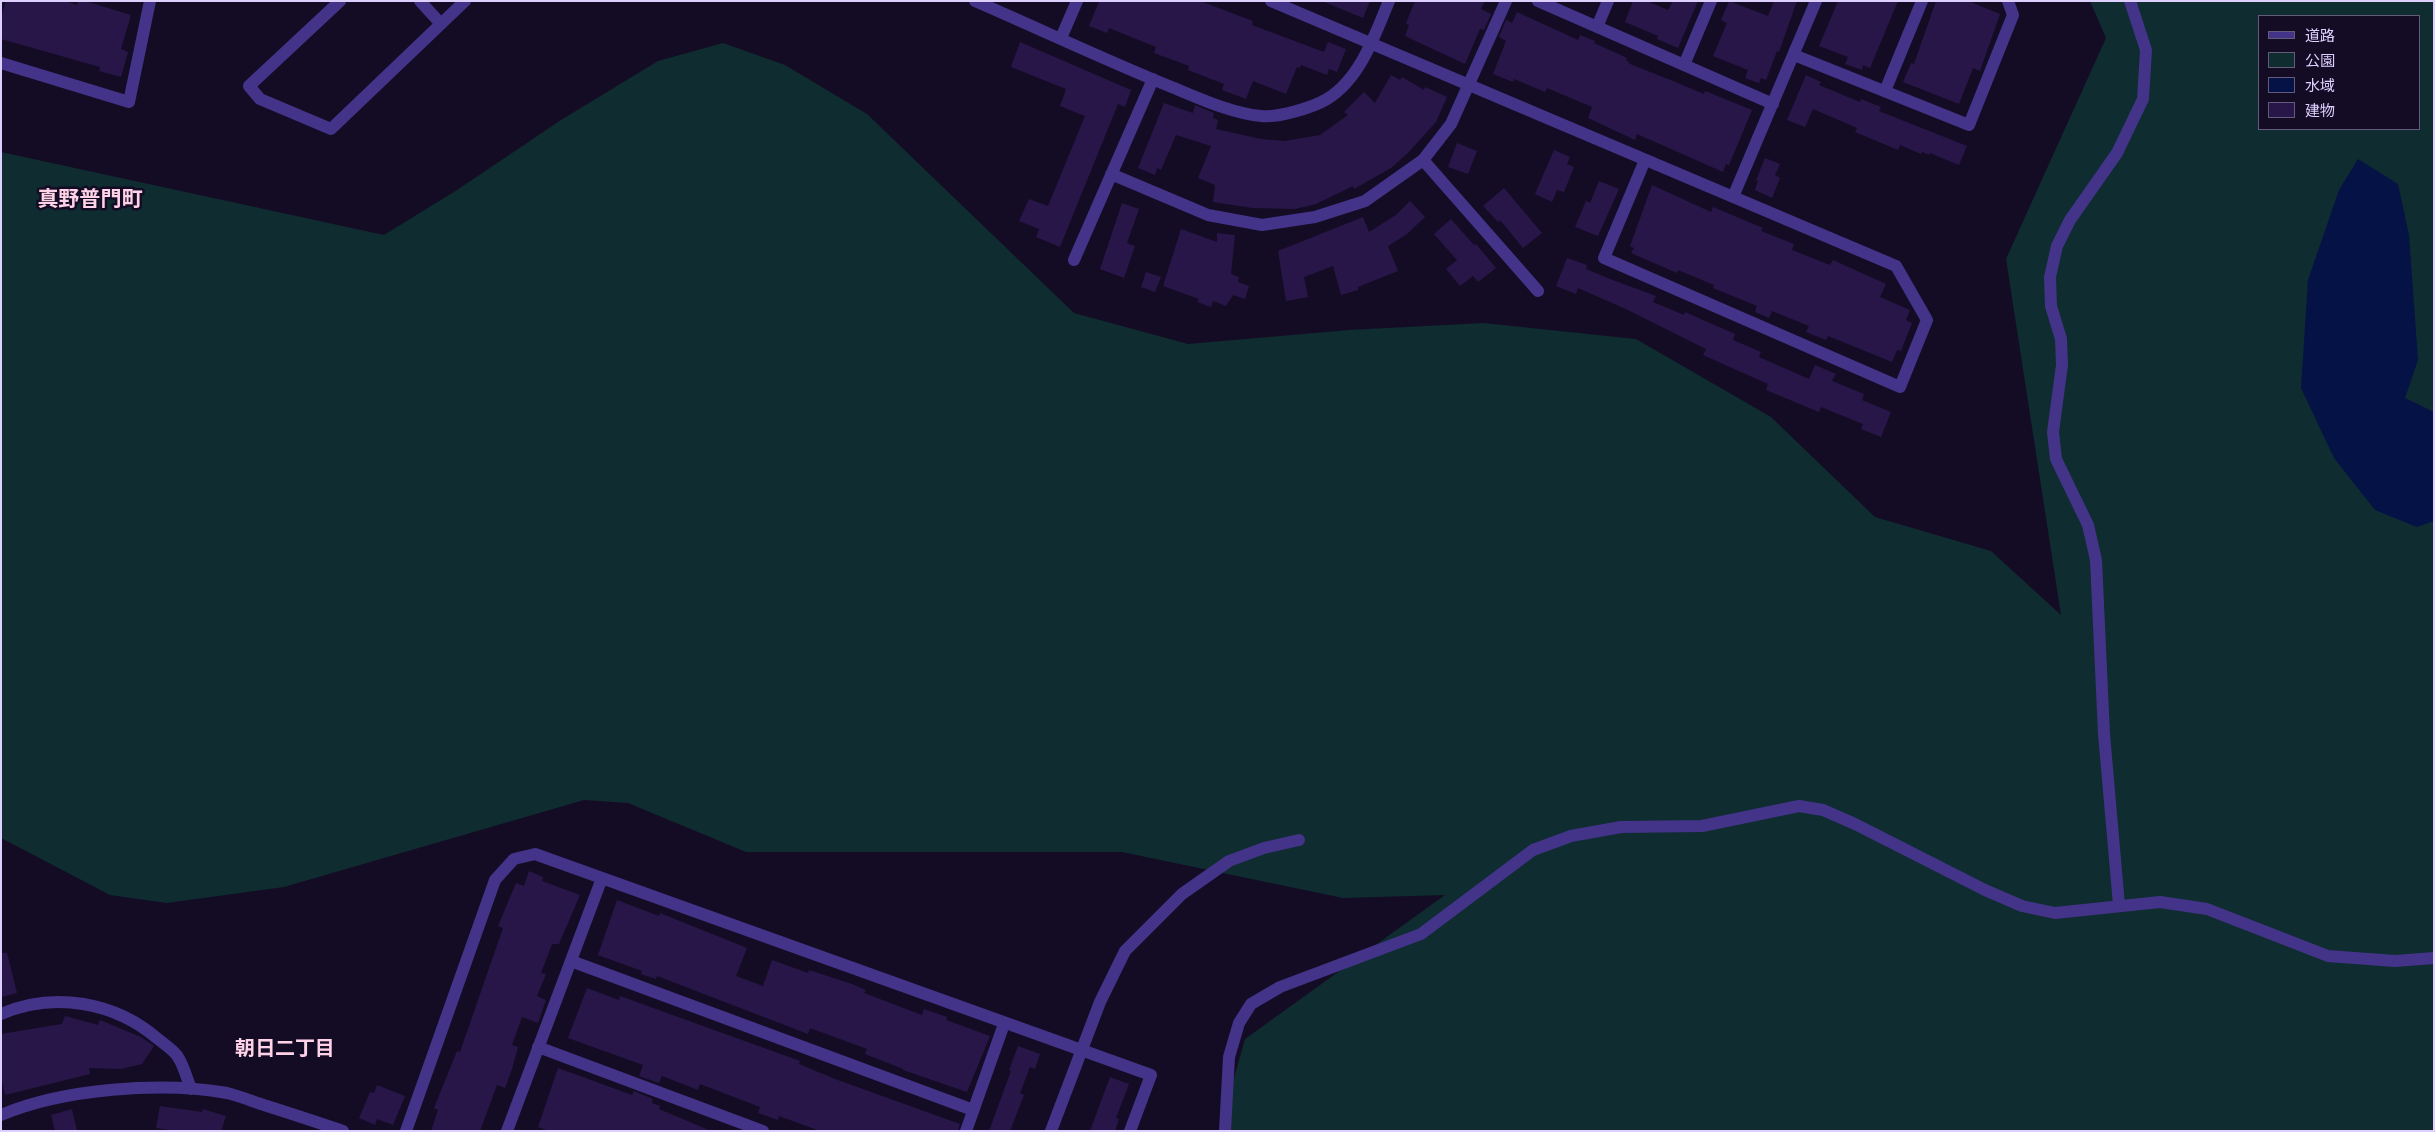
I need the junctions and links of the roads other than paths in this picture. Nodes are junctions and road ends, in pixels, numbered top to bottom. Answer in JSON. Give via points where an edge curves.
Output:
{"nodes":[{"id":1,"x":150,"y":1,"type":"edge"},
{"id":2,"x":340,"y":1,"type":"edge"},
{"id":3,"x":420,"y":1,"type":"edge"},
{"id":4,"x":465,"y":1,"type":"edge"},
{"id":5,"x":975,"y":1,"type":"edge"},
{"id":6,"x":1077,"y":1,"type":"edge"},
{"id":7,"x":1389,"y":1,"type":"edge"},
{"id":8,"x":1506,"y":1,"type":"edge"},
{"id":9,"x":1538,"y":1,"type":"edge"},
{"id":10,"x":1608,"y":1,"type":"edge"},
{"id":11,"x":1711,"y":1,"type":"edge"},
{"id":12,"x":1816,"y":1,"type":"edge"},
{"id":13,"x":1922,"y":1,"type":"edge"},
{"id":14,"x":2008,"y":1,"type":"edge"},
{"id":15,"x":2130,"y":1,"type":"edge"},
{"id":16,"x":1276,"y":2,"type":"edge"},
{"id":17,"x":441,"y":24,"type":"junction"},
{"id":18,"x":1597,"y":27,"type":"junction"},
{"id":19,"x":1061,"y":38,"type":"junction"},
{"id":20,"x":1371,"y":44,"type":"junction"},
{"id":21,"x":1794,"y":55,"type":"junction"},
{"id":22,"x":1,"y":62,"type":"edge"},
{"id":23,"x":1684,"y":65,"type":"junction"},
{"id":24,"x":1153,"y":79,"type":"junction"},
{"id":25,"x":1469,"y":85,"type":"junction"},
{"id":26,"x":1885,"y":91,"type":"junction"},
{"id":27,"x":1773,"y":104,"type":"junction"},
{"id":28,"x":1423,"y":160,"type":"junction"},
{"id":29,"x":1645,"y":160,"type":"junction"},
{"id":30,"x":1111,"y":174,"type":"junction"},
{"id":31,"x":1733,"y":197,"type":"junction"},
{"id":32,"x":1074,"y":260,"type":"dead end"},
{"id":33,"x":1538,"y":291,"type":"dead end"},
{"id":34,"x":1299,"y":840,"type":"dead end"},
{"id":35,"x":602,"y":878,"type":"junction"},
{"id":36,"x":2119,"y":905,"type":"junction"},
{"id":37,"x":2434,"y":958,"type":"edge"},
{"id":38,"x":571,"y":961,"type":"junction"},
{"id":39,"x":1,"y":1014,"type":"edge"},
{"id":40,"x":1004,"y":1024,"type":"junction"},
{"id":41,"x":538,"y":1047,"type":"junction"},
{"id":42,"x":1081,"y":1050,"type":"junction"},
{"id":43,"x":191,"y":1088,"type":"junction"},
{"id":44,"x":974,"y":1110,"type":"junction"},
{"id":45,"x":1,"y":1115,"type":"edge"},
{"id":46,"x":343,"y":1131,"type":"edge"},
{"id":47,"x":406,"y":1131,"type":"edge"},
{"id":48,"x":507,"y":1131,"type":"edge"},
{"id":49,"x":763,"y":1131,"type":"edge"},
{"id":50,"x":966,"y":1131,"type":"edge"},
{"id":51,"x":1051,"y":1131,"type":"edge"},
{"id":52,"x":1130,"y":1131,"type":"edge"},
{"id":53,"x":1225,"y":1131,"type":"edge"}],
"edges":[{"from":1,"to":22,"type":"street","via":[[129,102]]},
{"from":2,"to":17,"type":"street","via":[[249,86],[260,99],[331,129]]},
{"from":3,"to":17,"type":"street"},
{"from":4,"to":17,"type":"street"},
{"from":5,"to":19,"type":"street"},
{"from":6,"to":19,"type":"street"},
{"from":7,"to":20,"type":"street"},
{"from":8,"to":25,"type":"street"},
{"from":9,"to":18,"type":"street"},
{"from":10,"to":18,"type":"street"},
{"from":11,"to":23,"type":"street"},
{"from":12,"to":21,"type":"street"},
{"from":13,"to":26,"type":"street"},
{"from":14,"to":26,"type":"street","via":[[2013,15],[1969,125]]},
{"from":15,"to":36,"type":"street","via":[[2146,50],[2143,98],[2117,153],[2070,220],[2057,246],[2050,277],[2051,306],[2061,339],[2062,365],[2053,432],[2056,458],[2088,525],[2096,560],[2104,734]]},
{"from":16,"to":20,"type":"street"},
{"from":18,"to":23,"type":"street"},
{"from":19,"to":24,"type":"street"},
{"from":20,"to":24,"type":"street","via":[[1351,77],[1327,99],[1296,111],[1262,116],[1215,104]]},
{"from":20,"to":25,"type":"street"},
{"from":21,"to":26,"type":"street"},
{"from":21,"to":27,"type":"street"},
{"from":23,"to":27,"type":"street"},
{"from":24,"to":30,"type":"street"},
{"from":25,"to":28,"type":"street","via":[[1451,124]]},
{"from":25,"to":29,"type":"street"},
{"from":27,"to":31,"type":"street"},
{"from":28,"to":30,"type":"street","via":[[1365,201],[1315,217],[1262,225],[1208,215]]},
{"from":28,"to":33,"type":"street"},
{"from":29,"to":31,"type":"street"},
{"from":29,"to":31,"type":"street","via":[[1604,258],[1900,387],[1927,320],[1896,266]]},
{"from":30,"to":32,"type":"street"},
{"from":34,"to":42,"type":"street","via":[[1229,861],[1182,894],[1125,950]]},
{"from":35,"to":38,"type":"street"},
{"from":35,"to":40,"type":"street"},
{"from":35,"to":47,"type":"street","via":[[535,854],[514,859],[495,880]]},
{"from":36,"to":37,"type":"street","via":[[2160,902],[2207,909],[2328,956],[2395,961]]},
{"from":36,"to":53,"type":"street","via":[[2055,912],[2022,906],[1823,810],[1799,806],[1702,826],[1621,827],[1571,836],[1533,850],[1421,934],[1280,987],[1251,1004],[1239,1023],[1229,1057]]},
{"from":38,"to":41,"type":"street"},
{"from":38,"to":44,"type":"street"},
{"from":39,"to":43,"type":"street","via":[[44,1003],[72,1002],[115,1013],[146,1029],[178,1056]]},
{"from":40,"to":42,"type":"street"},
{"from":40,"to":44,"type":"street"},
{"from":41,"to":48,"type":"street"},
{"from":41,"to":49,"type":"street"},
{"from":42,"to":51,"type":"street"},
{"from":42,"to":52,"type":"street","via":[[1151,1075]]},
{"from":43,"to":45,"type":"street","via":[[156,1086],[96,1093],[26,1105]]},
{"from":43,"to":46,"type":"street","via":[[228,1093]]},
{"from":44,"to":50,"type":"street"}]}
